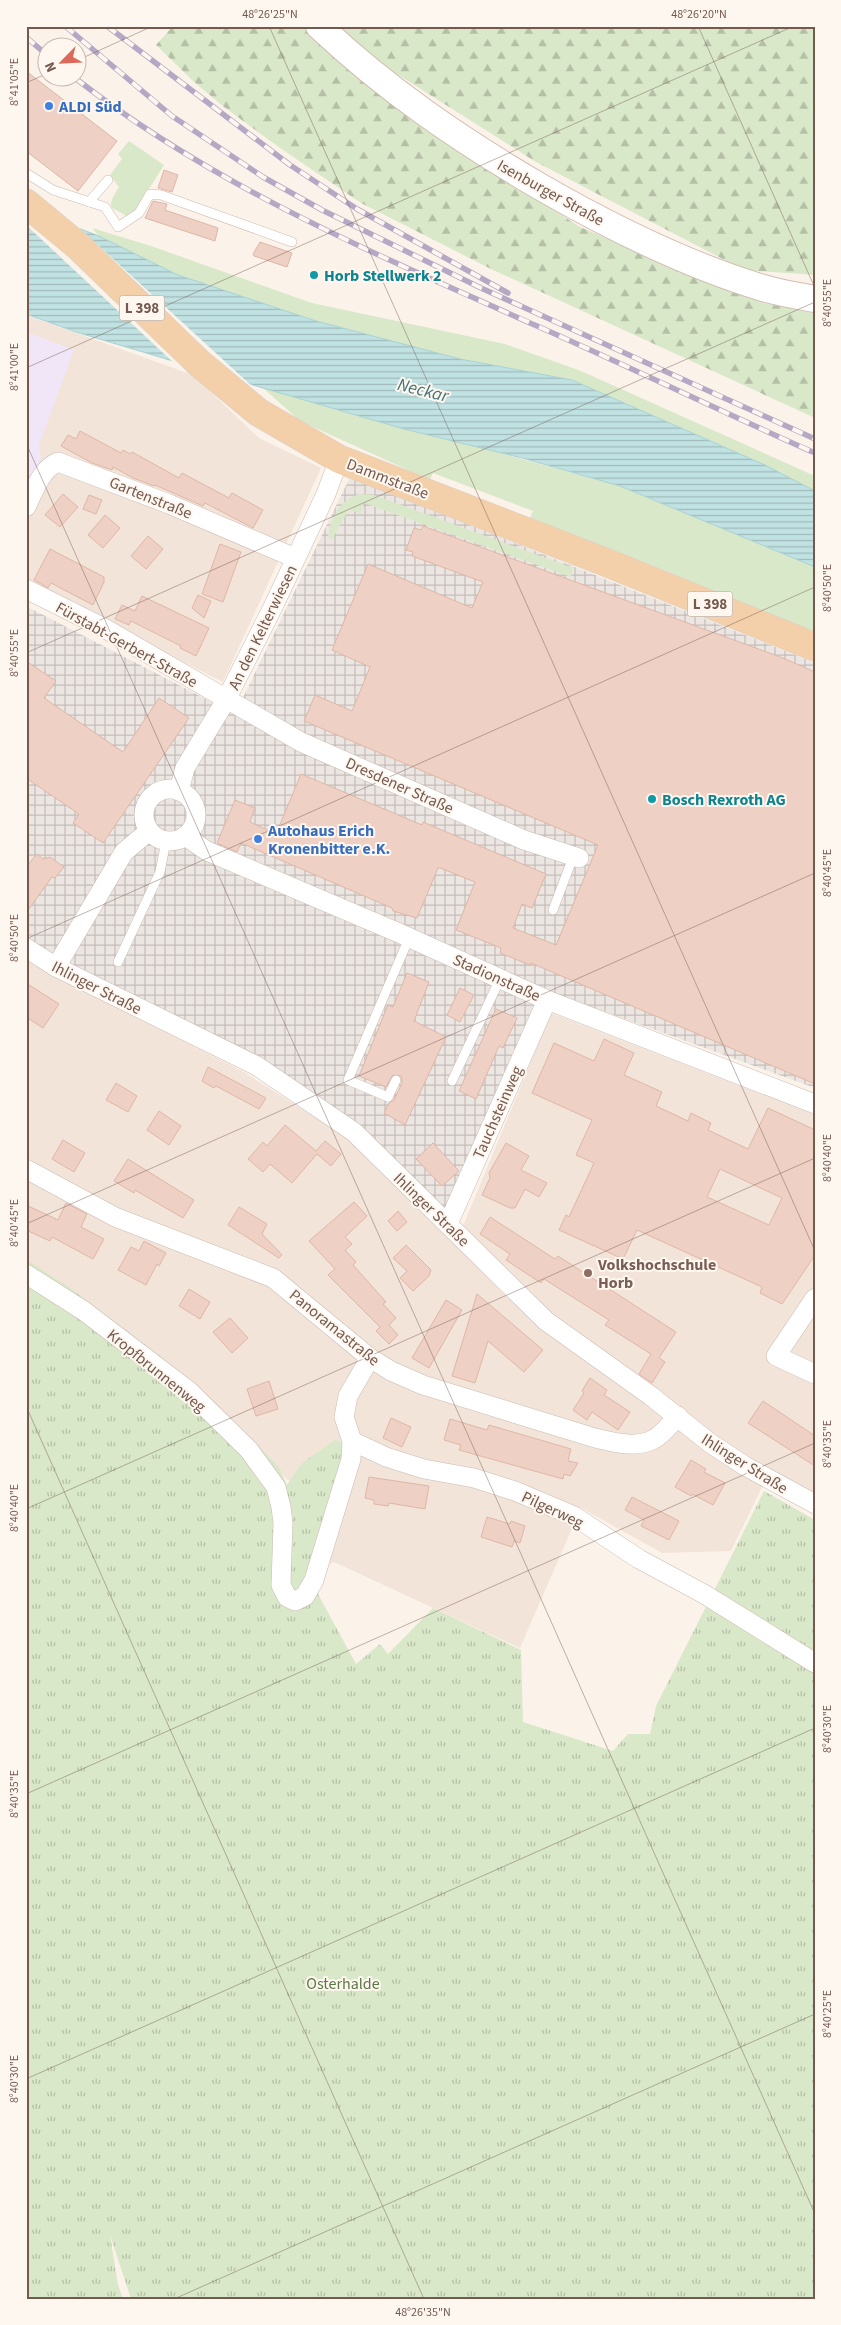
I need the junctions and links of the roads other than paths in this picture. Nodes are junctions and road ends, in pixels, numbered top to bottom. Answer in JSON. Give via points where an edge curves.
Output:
{"nodes":[{"id":1,"x":319,"y":26,"type":"edge"},
{"id":2,"x":26,"y":173,"type":"edge"},
{"id":3,"x":108,"y":180,"type":"dead end"},
{"id":4,"x":89,"y":202,"type":"junction"},
{"id":5,"x":26,"y":203,"type":"edge"},
{"id":6,"x":292,"y":242,"type":"dead end"},
{"id":7,"x":815,"y":299,"type":"edge"},
{"id":8,"x":339,"y":459,"type":"junction"},
{"id":9,"x":26,"y":507,"type":"edge"},
{"id":10,"x":295,"y":558,"type":"junction"},
{"id":11,"x":26,"y":589,"type":"edge"},
{"id":12,"x":815,"y":647,"type":"edge"},
{"id":13,"x":226,"y":700,"type":"junction"},
{"id":14,"x":179,"y":791,"type":"junction"},
{"id":15,"x":149,"y":831,"type":"junction"},
{"id":16,"x":186,"y":836,"type":"junction"},
{"id":17,"x":166,"y":841,"type":"junction"},
{"id":18,"x":576,"y":857,"type":"joint"},
{"id":19,"x":553,"y":910,"type":"dead end"},
{"id":20,"x":410,"y":938,"type":"junction"},
{"id":21,"x":26,"y":948,"type":"edge"},
{"id":22,"x":118,"y":962,"type":"dead end"},
{"id":23,"x":56,"y":967,"type":"junction"},
{"id":24,"x":500,"y":978,"type":"junction"},
{"id":25,"x":547,"y":1000,"type":"junction"},
{"id":26,"x":396,"y":1080,"type":"dead end"},
{"id":27,"x":452,"y":1081,"type":"dead end"},
{"id":28,"x":815,"y":1104,"type":"edge"},
{"id":29,"x":26,"y":1169,"type":"edge"},
{"id":30,"x":448,"y":1224,"type":"junction"},
{"id":31,"x":26,"y":1274,"type":"edge"},
{"id":32,"x":815,"y":1298,"type":"edge"},
{"id":33,"x":370,"y":1358,"type":"junction"},
{"id":34,"x":815,"y":1374,"type":"edge"},
{"id":35,"x":678,"y":1416,"type":"junction"},
{"id":36,"x":352,"y":1441,"type":"junction"},
{"id":37,"x":815,"y":1504,"type":"edge"},
{"id":38,"x":815,"y":1664,"type":"edge"}],
"edges":[{"from":1,"to":7,"type":"street","name":"Isenburger Straße","via":[[400,95],[474,148],[589,214],[665,252],[728,276],[765,289]]},
{"from":2,"to":4,"type":"lane","via":[[53,190]]},
{"from":3,"to":4,"type":"lane"},
{"from":4,"to":6,"type":"lane","via":[[105,207],[118,227],[140,213],[150,194],[161,195]]},
{"from":5,"to":8,"type":"main road","name":"Dammstraße","number":"L 398","via":[[78,246],[199,364],[258,412]]},
{"from":8,"to":10,"type":"street","name":"An den Kelterwiesen"},
{"from":8,"to":12,"type":"main road","name":"Dammstraße","number":"L 398"},
{"from":9,"to":10,"type":"street","name":"Gartenstraße","via":[[50,465],[58,462],[177,507]]},
{"from":10,"to":13,"type":"street","name":"An den Kelterwiesen"},
{"from":11,"to":13,"type":"street","name":"Fürstabt-Gerbert-Straße","via":[[104,628]]},
{"from":13,"to":14,"type":"street","name":"An den Kelterwiesen","via":[[186,768]]},
{"from":13,"to":18,"type":"street","name":"Dresdener Straße","via":[[301,742],[524,840]]},
{"from":14,"to":15,"type":"street","via":[[163,790],[149,799],[144,815]]},
{"from":14,"to":16,"type":"street","via":[[191,800],[196,815]]},
{"from":15,"to":17,"type":"street"},
{"from":15,"to":23,"type":"street","via":[[124,852]]},
{"from":16,"to":17,"type":"street"},
{"from":16,"to":20,"type":"street","name":"Stadionstraße","via":[[207,851]]},
{"from":17,"to":22,"type":"lane","via":[[160,872]]},
{"from":18,"to":19,"type":"lane"},
{"from":20,"to":24,"type":"street","name":"Stadionstraße"},
{"from":20,"to":26,"type":"lane","via":[[348,1080],[388,1097]]},
{"from":21,"to":23,"type":"street","name":"Ihlinger Straße"},
{"from":23,"to":30,"type":"street","name":"Ihlinger Straße","via":[[257,1066],[354,1132]]},
{"from":24,"to":25,"type":"street","name":"Stadionstraße"},
{"from":24,"to":27,"type":"lane"},
{"from":25,"to":28,"type":"street","name":"Stadionstraße"},
{"from":25,"to":30,"type":"street","name":"Tauchsteinweg"},
{"from":29,"to":33,"type":"street","name":"Panoramastraße","via":[[115,1217],[273,1278]]},
{"from":30,"to":35,"type":"street","name":"Ihlinger Straße","via":[[546,1321]]},
{"from":31,"to":36,"type":"street","name":"Kropfbrunnenweg","via":[[84,1312],[189,1391],[249,1450],[276,1487],[283,1523],[281,1584],[288,1597],[295,1601],[305,1596],[314,1580],[351,1459]]},
{"from":32,"to":34,"type":"street","via":[[776,1356]]},
{"from":33,"to":35,"type":"street","name":"Panoramastraße","via":[[423,1385],[622,1444],[655,1439]]},
{"from":33,"to":36,"type":"street","via":[[348,1396],[344,1417]]},
{"from":35,"to":37,"type":"street","name":"Ihlinger Straße","via":[[745,1466]]},
{"from":36,"to":38,"type":"street","name":"Pilgerweg","via":[[386,1457],[515,1491],[574,1516]]}]}
